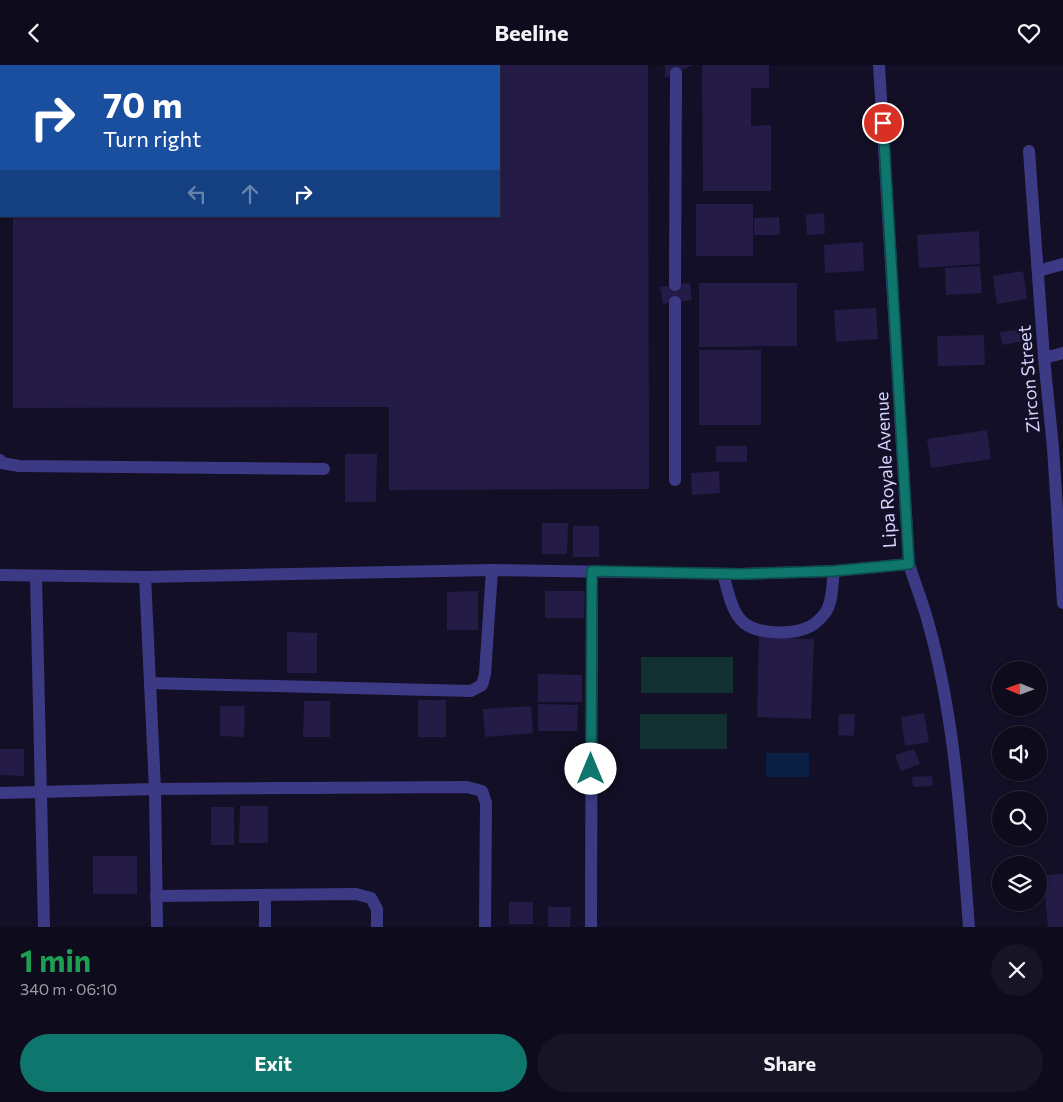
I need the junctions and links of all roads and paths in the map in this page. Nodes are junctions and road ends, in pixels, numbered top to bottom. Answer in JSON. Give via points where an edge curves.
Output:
{"nodes":[{"id":1,"x":880,"y":65,"type":"edge"},
{"id":2,"x":676,"y":73,"type":"dead end"},
{"id":3,"x":1029,"y":151,"type":"dead end"},
{"id":4,"x":1063,"y":264,"type":"edge"},
{"id":5,"x":1038,"y":271,"type":"junction"},
{"id":6,"x":675,"y":285,"type":"dead end"},
{"id":7,"x":675,"y":302,"type":"dead end"},
{"id":8,"x":1063,"y":353,"type":"edge"},
{"id":9,"x":1044,"y":358,"type":"junction"},
{"id":10,"x":1058,"y":447,"type":"edge"},
{"id":11,"x":0,"y":460,"type":"edge"},
{"id":12,"x":324,"y":469,"type":"dead end"},
{"id":13,"x":676,"y":480,"type":"dead end"},
{"id":14,"x":1061,"y":536,"type":"edge"},
{"id":15,"x":909,"y":564,"type":"junction"},
{"id":16,"x":492,"y":570,"type":"junction"},
{"id":17,"x":592,"y":571,"type":"junction"},
{"id":18,"x":834,"y":571,"type":"junction"},
{"id":19,"x":723,"y":574,"type":"junction"},
{"id":20,"x":0,"y":575,"type":"edge"},
{"id":21,"x":36,"y":576,"type":"junction"},
{"id":22,"x":145,"y":577,"type":"junction"},
{"id":23,"x":1063,"y":603,"type":"edge"},
{"id":24,"x":150,"y":683,"type":"junction"},
{"id":25,"x":155,"y":789,"type":"junction"},
{"id":26,"x":41,"y":791,"type":"junction"},
{"id":27,"x":0,"y":793,"type":"edge"},
{"id":28,"x":156,"y":896,"type":"junction"},
{"id":29,"x":265,"y":896,"type":"junction"},
{"id":30,"x":44,"y":927,"type":"edge"},
{"id":31,"x":157,"y":927,"type":"edge"},
{"id":32,"x":265,"y":927,"type":"edge"},
{"id":33,"x":377,"y":927,"type":"edge"},
{"id":34,"x":485,"y":927,"type":"edge"},
{"id":35,"x":591,"y":927,"type":"edge"},
{"id":36,"x":969,"y":927,"type":"edge"}],
"edges":[{"from":1,"to":15,"type":"street","name":"Lipa Royale Avenue"},
{"from":2,"to":6,"type":"street"},
{"from":3,"to":5,"type":"street","name":"Zircon Street"},
{"from":4,"to":5,"type":"street"},
{"from":5,"to":9,"type":"street","name":"Zircon Street"},
{"from":7,"to":13,"type":"street"},
{"from":8,"to":9,"type":"street"},
{"from":9,"to":10,"type":"street","name":"Zircon Street"},
{"from":10,"to":14,"type":"street","name":"Zircon Street"},
{"from":11,"to":12,"type":"street","via":[[19,466]]},
{"from":14,"to":23,"type":"street","name":"Zircon Street"},
{"from":15,"to":18,"type":"street"},
{"from":15,"to":36,"type":"street","name":"Lipa Royale Avenue","via":[[940,670],[952,736]]},
{"from":16,"to":17,"type":"street"},
{"from":16,"to":22,"type":"street"},
{"from":16,"to":24,"type":"street","via":[[486,674],[482,685],[471,691]]},
{"from":17,"to":19,"type":"street"},
{"from":17,"to":35,"type":"street"},
{"from":18,"to":19,"type":"street"},
{"from":18,"to":19,"type":"street","via":[[827,611],[812,626],[785,633],[762,632],[744,623],[733,607]]},
{"from":20,"to":21,"type":"street"},
{"from":21,"to":22,"type":"street"},
{"from":21,"to":26,"type":"street"},
{"from":22,"to":24,"type":"street"},
{"from":24,"to":25,"type":"street"},
{"from":25,"to":26,"type":"street"},
{"from":25,"to":28,"type":"street"},
{"from":25,"to":34,"type":"street","via":[[467,787],[482,791],[486,803]]},
{"from":26,"to":27,"type":"street"},
{"from":26,"to":30,"type":"street"},
{"from":28,"to":29,"type":"street"},
{"from":28,"to":31,"type":"street"},
{"from":29,"to":32,"type":"street"},
{"from":29,"to":33,"type":"street","via":[[356,894],[371,899],[377,909]]}]}
